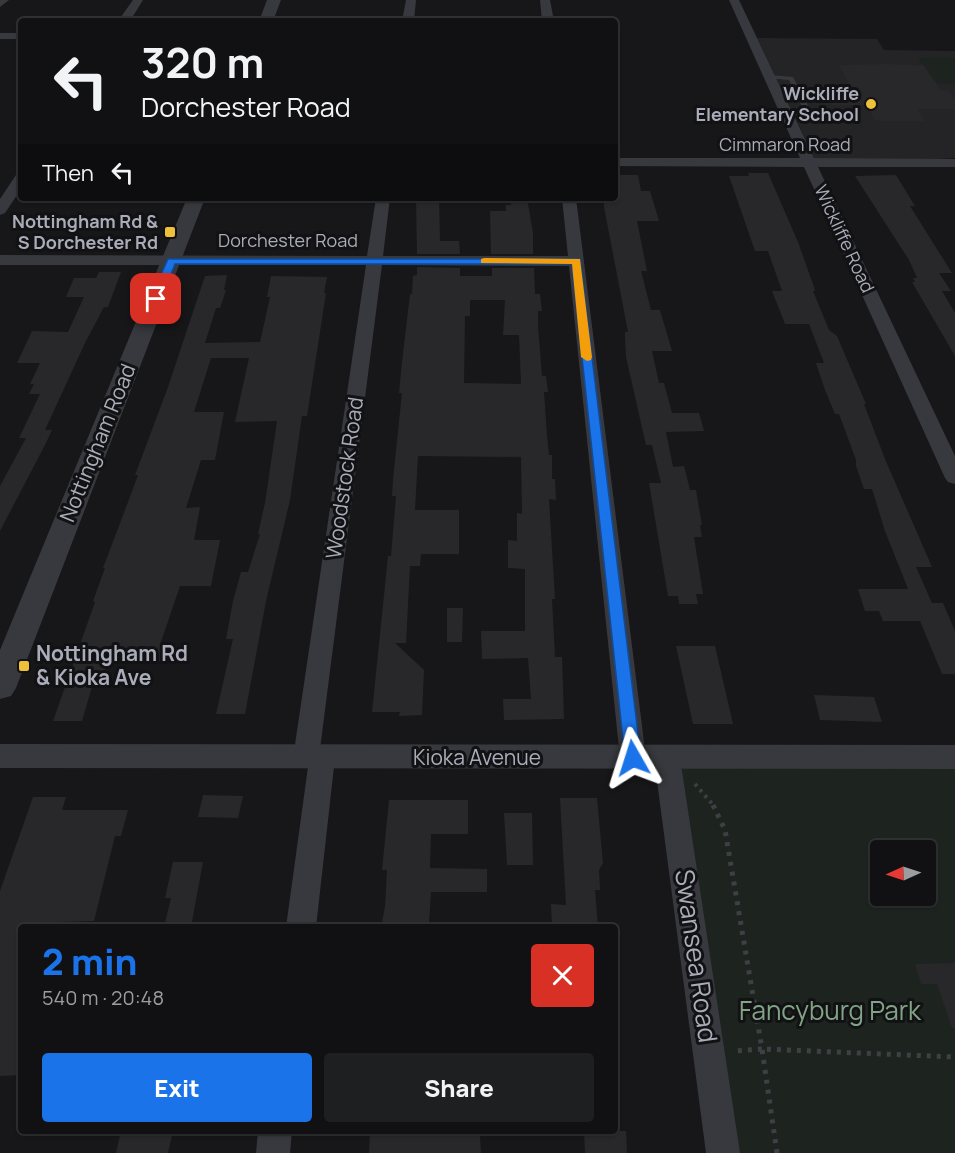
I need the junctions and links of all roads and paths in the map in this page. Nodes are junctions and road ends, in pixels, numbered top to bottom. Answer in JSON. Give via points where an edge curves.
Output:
{"nodes":[{"id":1,"x":4,"y":0,"type":"edge"},
{"id":2,"x":138,"y":0,"type":"edge"},
{"id":3,"x":274,"y":0,"type":"edge"},
{"id":4,"x":411,"y":0,"type":"edge"},
{"id":5,"x":545,"y":0,"type":"edge"},
{"id":6,"x":734,"y":0,"type":"edge"},
{"id":7,"x":0,"y":4,"type":"edge"},
{"id":8,"x":126,"y":18,"type":"edge"},
{"id":9,"x":267,"y":18,"type":"edge"},
{"id":10,"x":408,"y":18,"type":"edge"},
{"id":11,"x":548,"y":18,"type":"edge"},
{"id":12,"x":0,"y":36,"type":"edge"},
{"id":13,"x":18,"y":36,"type":"edge"},
{"id":14,"x":769,"y":77,"type":"junction"},
{"id":15,"x":786,"y":115,"type":"junction"},
{"id":16,"x":618,"y":162,"type":"edge"},
{"id":17,"x":809,"y":163,"type":"junction"},
{"id":18,"x":955,"y":163,"type":"edge"},
{"id":19,"x":18,"y":183,"type":"edge"},
{"id":20,"x":195,"y":201,"type":"edge"},
{"id":21,"x":383,"y":201,"type":"edge"},
{"id":22,"x":569,"y":201,"type":"edge"},
{"id":23,"x":0,"y":210,"type":"edge"},
{"id":24,"x":0,"y":260,"type":"edge"},
{"id":25,"x":171,"y":261,"type":"junction"},
{"id":26,"x":375,"y":261,"type":"junction"},
{"id":27,"x":577,"y":261,"type":"junction"},
{"id":28,"x":955,"y":478,"type":"edge"},
{"id":29,"x":0,"y":688,"type":"edge"},
{"id":30,"x":0,"y":756,"type":"edge"},
{"id":31,"x":955,"y":757,"type":"edge"},
{"id":32,"x":314,"y":758,"type":"junction"},
{"id":33,"x":633,"y":758,"type":"junction"},
{"id":34,"x":667,"y":758,"type":"junction"},
{"id":35,"x":693,"y":782,"type":"dead end"},
{"id":36,"x":301,"y":924,"type":"edge"},
{"id":37,"x":762,"y":1049,"type":"junction"},
{"id":38,"x":729,"y":1051,"type":"dead end"},
{"id":39,"x":955,"y":1057,"type":"edge"},
{"id":40,"x":275,"y":1134,"type":"edge"},
{"id":41,"x":273,"y":1153,"type":"edge"},
{"id":42,"x":723,"y":1153,"type":"edge"},
{"id":43,"x":777,"y":1153,"type":"edge"}],
"edges":[{"from":1,"to":7,"type":"street"},
{"from":2,"to":8,"type":"street"},
{"from":3,"to":9,"type":"street"},
{"from":4,"to":10,"type":"street"},
{"from":5,"to":11,"type":"street"},
{"from":6,"to":14,"type":"street","name":"Wickliffe Road"},
{"from":12,"to":13,"type":"street"},
{"from":14,"to":15,"type":"street","name":"Wickliffe Road"},
{"from":14,"to":15,"type":"lane","via":[[792,78],[810,115]]},
{"from":15,"to":17,"type":"street","name":"Wickliffe Road"},
{"from":16,"to":17,"type":"street","name":"Cimmaron Road"},
{"from":17,"to":18,"type":"street","name":"Cimmaron Road"},
{"from":17,"to":28,"type":"street","name":"Wickliffe Road"},
{"from":19,"to":23,"type":"street"},
{"from":20,"to":25,"type":"street","name":"Nottingham Road"},
{"from":21,"to":26,"type":"street","name":"Woodstock Road"},
{"from":22,"to":27,"type":"street"},
{"from":24,"to":25,"type":"street","name":"Dorchester Road"},
{"from":25,"to":26,"type":"street","name":"Dorchester Road"},
{"from":25,"to":29,"type":"street","name":"Nottingham Road"},
{"from":26,"to":27,"type":"street","name":"Dorchester Road"},
{"from":26,"to":32,"type":"street","name":"Woodstock Road"},
{"from":27,"to":33,"type":"street"},
{"from":30,"to":32,"type":"street","name":"Kioka Avenue"},
{"from":31,"to":34,"type":"street","name":"Kioka Avenue"},
{"from":32,"to":33,"type":"street","name":"Kioka Avenue"},
{"from":32,"to":36,"type":"street","name":"Woodstock Road"},
{"from":33,"to":34,"type":"street","name":"Kioka Avenue"},
{"from":34,"to":42,"type":"street","name":"Swansea Road"},
{"from":35,"to":37,"type":"path","via":[[717,810],[725,830]]},
{"from":37,"to":38,"type":"path"},
{"from":37,"to":39,"type":"path"},
{"from":37,"to":43,"type":"path"},
{"from":40,"to":41,"type":"street"}]}
